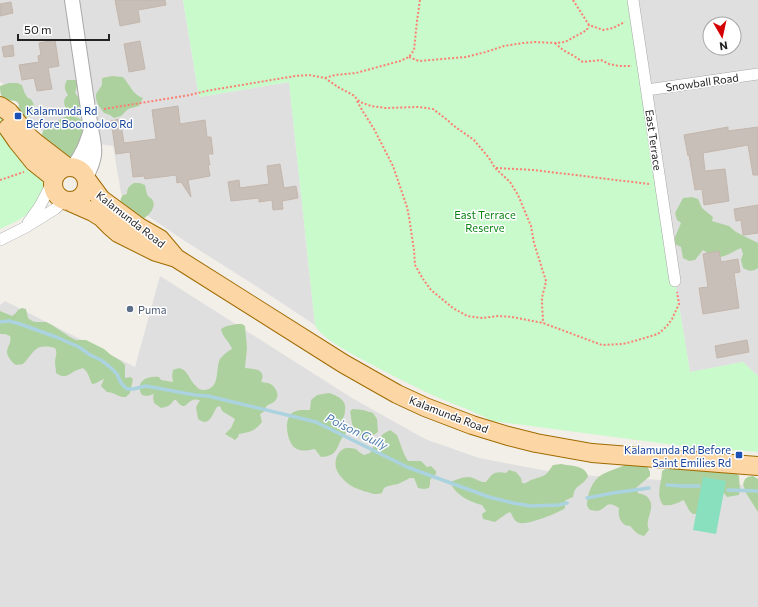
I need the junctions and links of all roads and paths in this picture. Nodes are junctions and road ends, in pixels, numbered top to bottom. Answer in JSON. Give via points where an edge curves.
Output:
{"nodes":[{"id":1,"x":72,"y":0,"type":"edge"},
{"id":2,"x":420,"y":0,"type":"edge"},
{"id":3,"x":573,"y":0,"type":"edge"},
{"id":4,"x":634,"y":0,"type":"edge"},
{"id":5,"x":636,"y":20,"type":"junction"},
{"id":6,"x":589,"y":25,"type":"junction"},
{"id":7,"x":555,"y":43,"type":"junction"},
{"id":8,"x":409,"y":57,"type":"junction"},
{"id":9,"x":643,"y":65,"type":"junction"},
{"id":10,"x":758,"y":74,"type":"edge"},
{"id":11,"x":325,"y":78,"type":"junction"},
{"id":12,"x":647,"y":90,"type":"junction"},
{"id":13,"x":356,"y":98,"type":"junction"},
{"id":14,"x":0,"y":106,"type":"edge"},
{"id":15,"x":104,"y":109,"type":"dead end"},
{"id":16,"x":0,"y":115,"type":"edge"},
{"id":17,"x":495,"y":168,"type":"junction"},
{"id":18,"x":29,"y":171,"type":"dead end"},
{"id":19,"x":70,"y":175,"type":"junction"},
{"id":20,"x":0,"y":180,"type":"edge"},
{"id":21,"x":661,"y":186,"type":"junction"},
{"id":22,"x":66,"y":200,"type":"junction"},
{"id":23,"x":26,"y":227,"type":"junction"},
{"id":24,"x":0,"y":240,"type":"edge"},
{"id":25,"x":176,"y":258,"type":"junction"},
{"id":26,"x":675,"y":281,"type":"joint"},
{"id":27,"x":543,"y":324,"type":"junction"},
{"id":28,"x":758,"y":466,"type":"edge"}],
"edges":[{"from":1,"to":19,"type":"street","via":[[91,129],[83,152]]},
{"from":2,"to":8,"type":"path","via":[[414,50]]},
{"from":3,"to":6,"type":"path"},
{"from":4,"to":5,"type":"street","name":"East Terrace"},
{"from":5,"to":6,"type":"path","via":[[603,30]]},
{"from":5,"to":9,"type":"street","name":"East Terrace"},
{"from":6,"to":7,"type":"path","via":[[587,30],[565,42]]},
{"from":7,"to":8,"type":"path","via":[[523,43],[466,57],[437,60],[419,61]]},
{"from":7,"to":9,"type":"path","via":[[583,62],[601,60],[619,66]]},
{"from":8,"to":11,"type":"path","via":[[356,73]]},
{"from":9,"to":12,"type":"street","name":"East Terrace"},
{"from":10,"to":12,"type":"street","name":"Snowball Road"},
{"from":11,"to":13,"type":"path"},
{"from":11,"to":15,"type":"path","via":[[294,76]]},
{"from":12,"to":21,"type":"street","name":"East Terrace"},
{"from":13,"to":17,"type":"path","via":[[370,106],[433,109],[474,140]]},
{"from":13,"to":27,"type":"path","via":[[393,166],[410,222],[415,265],[431,290],[467,316],[512,317]]},
{"from":14,"to":19,"type":"main road","name":"Kalamunda Road","via":[[9,112],[29,137]]},
{"from":16,"to":19,"type":"main road","name":"Kalamunda Road","via":[[34,162]]},
{"from":17,"to":21,"type":"path","via":[[534,170]]},
{"from":17,"to":27,"type":"path","via":[[510,182],[531,226],[546,282],[542,300]]},
{"from":18,"to":20,"type":"path"},
{"from":19,"to":22,"type":"main road","via":[[53,186],[57,195]]},
{"from":19,"to":22,"type":"main road","via":[[87,186],[86,191],[78,199]]},
{"from":19,"to":23,"type":"street","via":[[40,206]]},
{"from":19,"to":25,"type":"main road","name":"Kalamunda Road","via":[[139,227],[160,239]]},
{"from":21,"to":26,"type":"street","name":"East Terrace"},
{"from":22,"to":23,"type":"street"},
{"from":22,"to":25,"type":"main road","name":"Kalamunda Road","via":[[94,212],[118,233],[156,252]]},
{"from":23,"to":24,"type":"street"},
{"from":25,"to":28,"type":"main road","name":"Kalamunda Road","via":[[344,364],[397,394],[472,424],[536,443],[592,453]]},
{"from":26,"to":27,"type":"path","via":[[679,304],[672,319],[658,334],[646,338],[622,344],[602,345]]}]}
